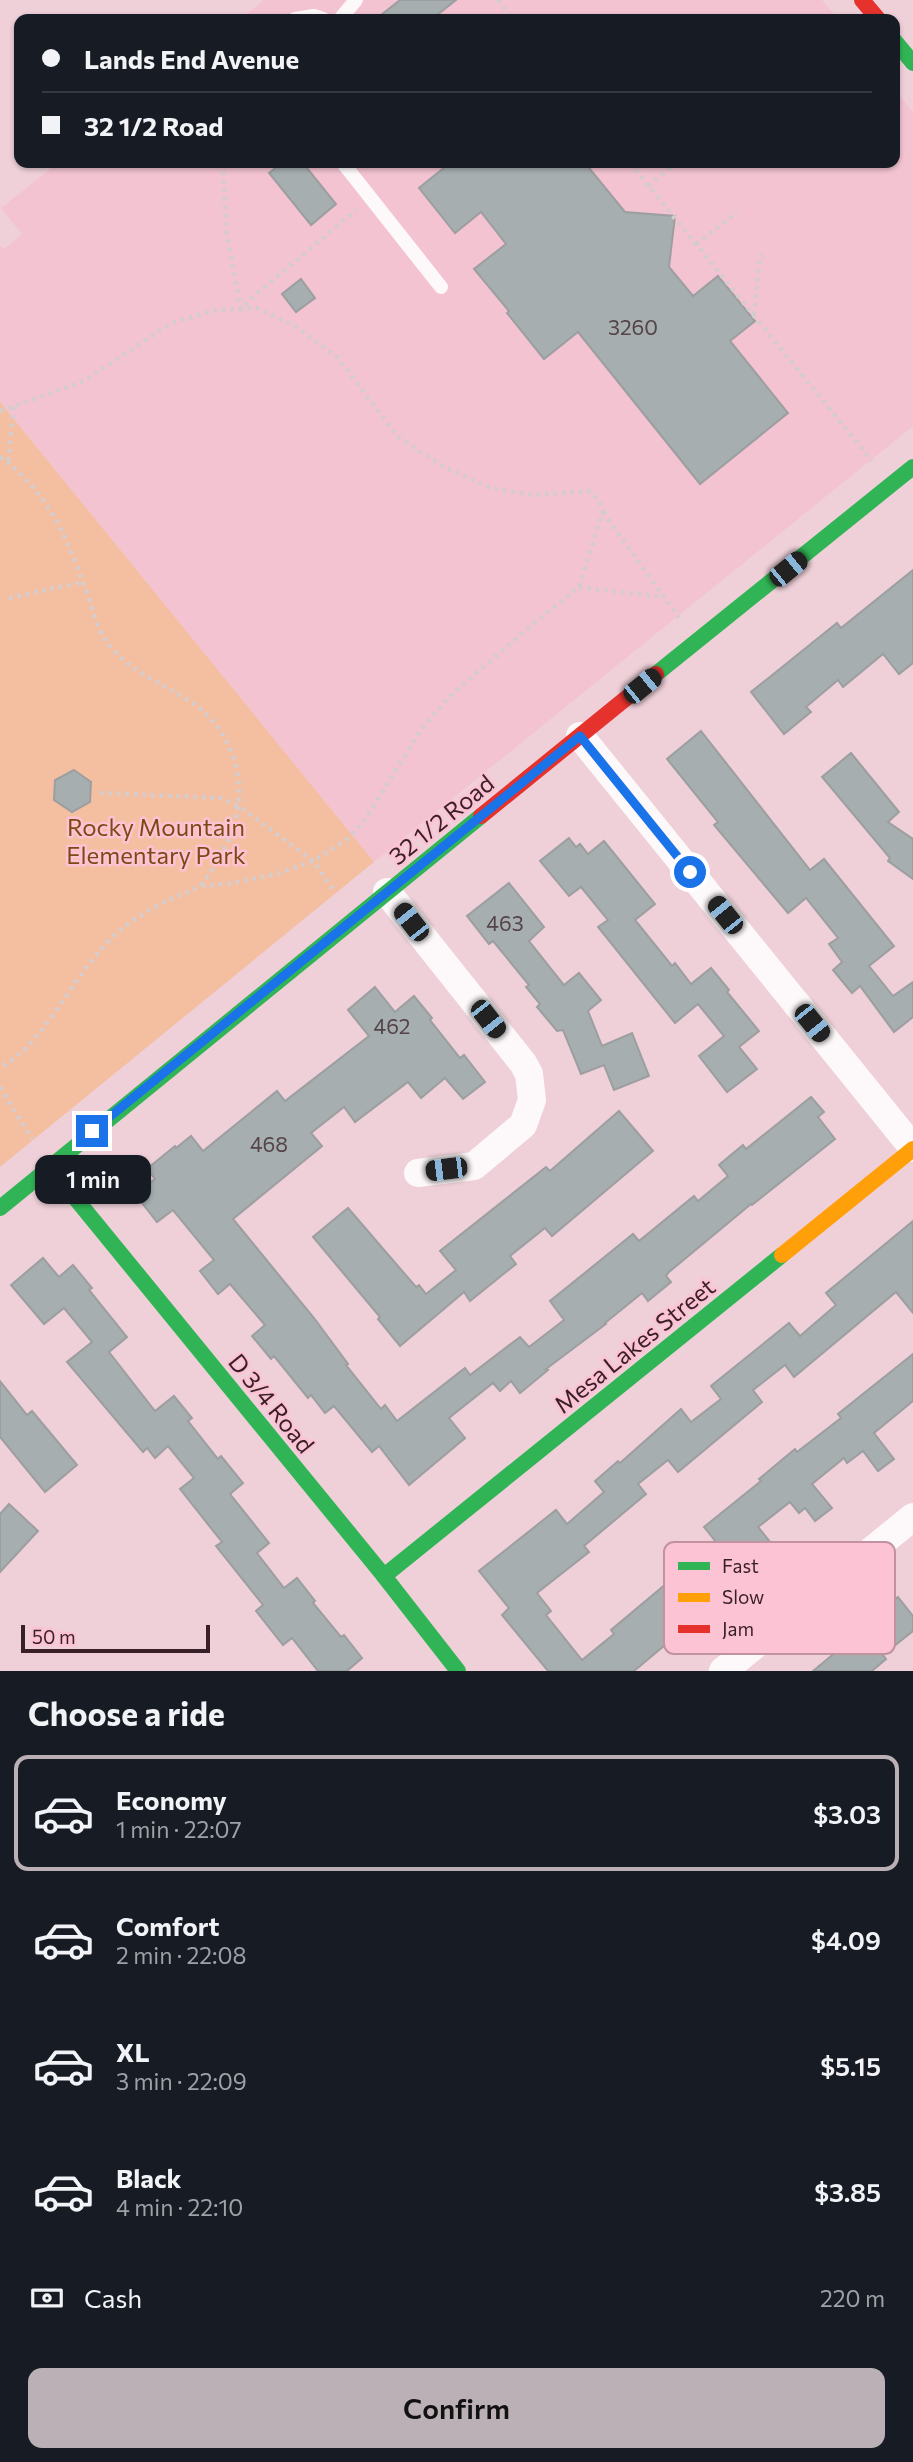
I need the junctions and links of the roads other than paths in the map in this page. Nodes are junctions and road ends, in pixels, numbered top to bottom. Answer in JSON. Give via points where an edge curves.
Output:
{"nodes":[{"id":1,"x":356,"y":0,"type":"edge"},
{"id":2,"x":862,"y":0,"type":"edge"},
{"id":3,"x":344,"y":14,"type":"edge"},
{"id":4,"x":874,"y":14,"type":"edge"},
{"id":5,"x":900,"y":47,"type":"edge"},
{"id":6,"x":913,"y":63,"type":"edge"},
{"id":7,"x":347,"y":168,"type":"edge"},
{"id":8,"x":441,"y":287,"type":"dead end"},
{"id":9,"x":913,"y":467,"type":"edge"},
{"id":10,"x":580,"y":736,"type":"junction"},
{"id":11,"x":387,"y":892,"type":"junction"},
{"id":12,"x":913,"y":1148,"type":"edge"},
{"id":13,"x":49,"y":1166,"type":"junction"},
{"id":14,"x":418,"y":1172,"type":"dead end"},
{"id":15,"x":0,"y":1208,"type":"edge"},
{"id":16,"x":913,"y":1517,"type":"edge"},
{"id":17,"x":882,"y":1542,"type":"edge"},
{"id":18,"x":384,"y":1576,"type":"junction"},
{"id":19,"x":744,"y":1654,"type":"edge"},
{"id":20,"x":458,"y":1671,"type":"edge"},
{"id":21,"x":723,"y":1671,"type":"edge"}],
"edges":[{"from":1,"to":3,"type":"lane"},
{"from":2,"to":4,"type":"street"},
{"from":5,"to":6,"type":"street"},
{"from":7,"to":8,"type":"lane"},
{"from":9,"to":10,"type":"street","name":"32 1/2 Road"},
{"from":10,"to":11,"type":"street","name":"32 1/2 Road"},
{"from":10,"to":12,"type":"street"},
{"from":11,"to":13,"type":"street","name":"32 1/2 Road"},
{"from":11,"to":14,"type":"street","via":[[523,1063],[532,1087],[533,1100],[523,1125],[474,1166]]},
{"from":12,"to":18,"type":"street","name":"Mesa Lakes Street"},
{"from":13,"to":15,"type":"street","name":"32 1/2 Road"},
{"from":13,"to":18,"type":"street","name":"D 3/4 Road"},
{"from":16,"to":17,"type":"street"},
{"from":18,"to":20,"type":"street","name":"D 3/4 Road"},
{"from":19,"to":21,"type":"street"}]}
